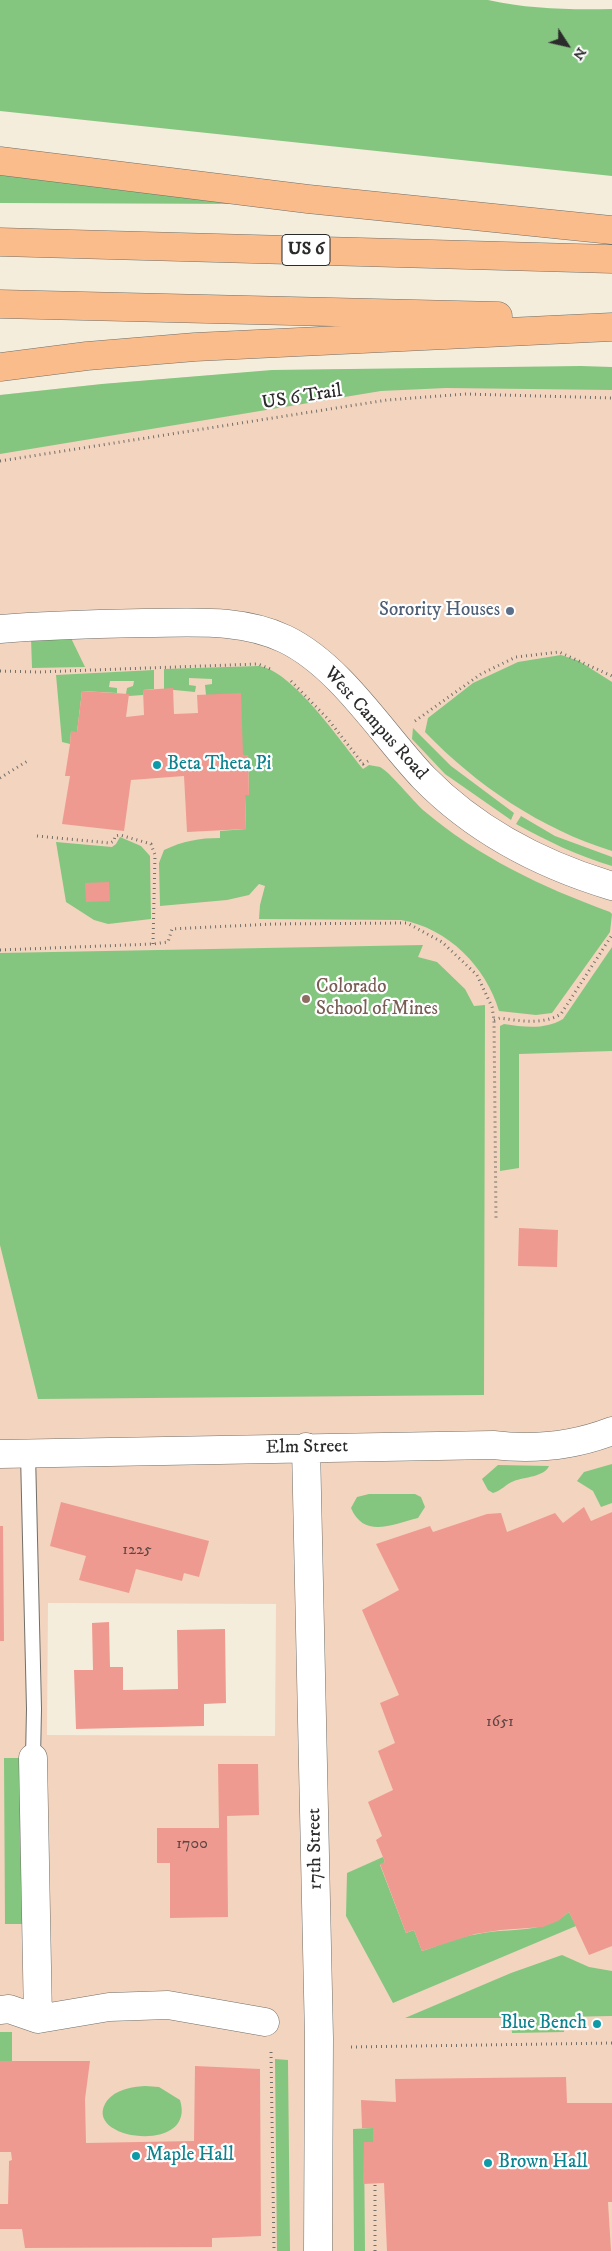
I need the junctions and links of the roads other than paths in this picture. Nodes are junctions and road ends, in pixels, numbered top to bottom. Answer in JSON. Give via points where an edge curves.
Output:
{"nodes":[{"id":1,"x":0,"y":162,"type":"edge"},
{"id":2,"x":612,"y":230,"type":"edge"},
{"id":3,"x":0,"y":242,"type":"edge"},
{"id":4,"x":612,"y":259,"type":"edge"},
{"id":5,"x":0,"y":304,"type":"edge"},
{"id":6,"x":612,"y":318,"type":"edge"},
{"id":7,"x":612,"y":328,"type":"edge"},
{"id":8,"x":0,"y":367,"type":"edge"},
{"id":9,"x":0,"y":629,"type":"edge"},
{"id":10,"x":612,"y":886,"type":"edge"},
{"id":11,"x":612,"y":1431,"type":"edge"},
{"id":12,"x":306,"y":1448,"type":"junction"},
{"id":13,"x":0,"y":1454,"type":"edge"},
{"id":14,"x":28,"y":1454,"type":"junction"},
{"id":15,"x":33,"y":1758,"type":"joint"},
{"id":16,"x":0,"y":2010,"type":"edge"},
{"id":17,"x":38,"y":2019,"type":"junction"},
{"id":18,"x":268,"y":2032,"type":"road end"},
{"id":19,"x":318,"y":2251,"type":"edge"}],
"edges":[{"from":1,"to":2,"type":"highway","via":[[298,198]]},
{"from":3,"to":4,"type":"highway","number":"US 6"},
{"from":5,"to":6,"type":"highway"},
{"from":7,"to":8,"type":"highway","via":[[195,347]]},
{"from":9,"to":10,"type":"street","name":"West Campus Road","via":[[57,624],[204,622],[240,624],[285,639],[313,656],[357,698],[423,777],[469,818],[509,843],[557,866]]},
{"from":11,"to":12,"type":"street","name":"Elm Street","via":[[568,1444],[520,1448],[493,1445]]},
{"from":12,"to":14,"type":"street","name":"Elm Street"},
{"from":12,"to":19,"type":"street","name":"17th Street","via":[[319,2038]]},
{"from":13,"to":14,"type":"street","name":"Elm Street"},
{"from":14,"to":15,"type":"lane"},
{"from":15,"to":17,"type":"street"},
{"from":16,"to":17,"type":"street"},
{"from":17,"to":18,"type":"street","via":[[109,2007],[168,2005]]}]}
